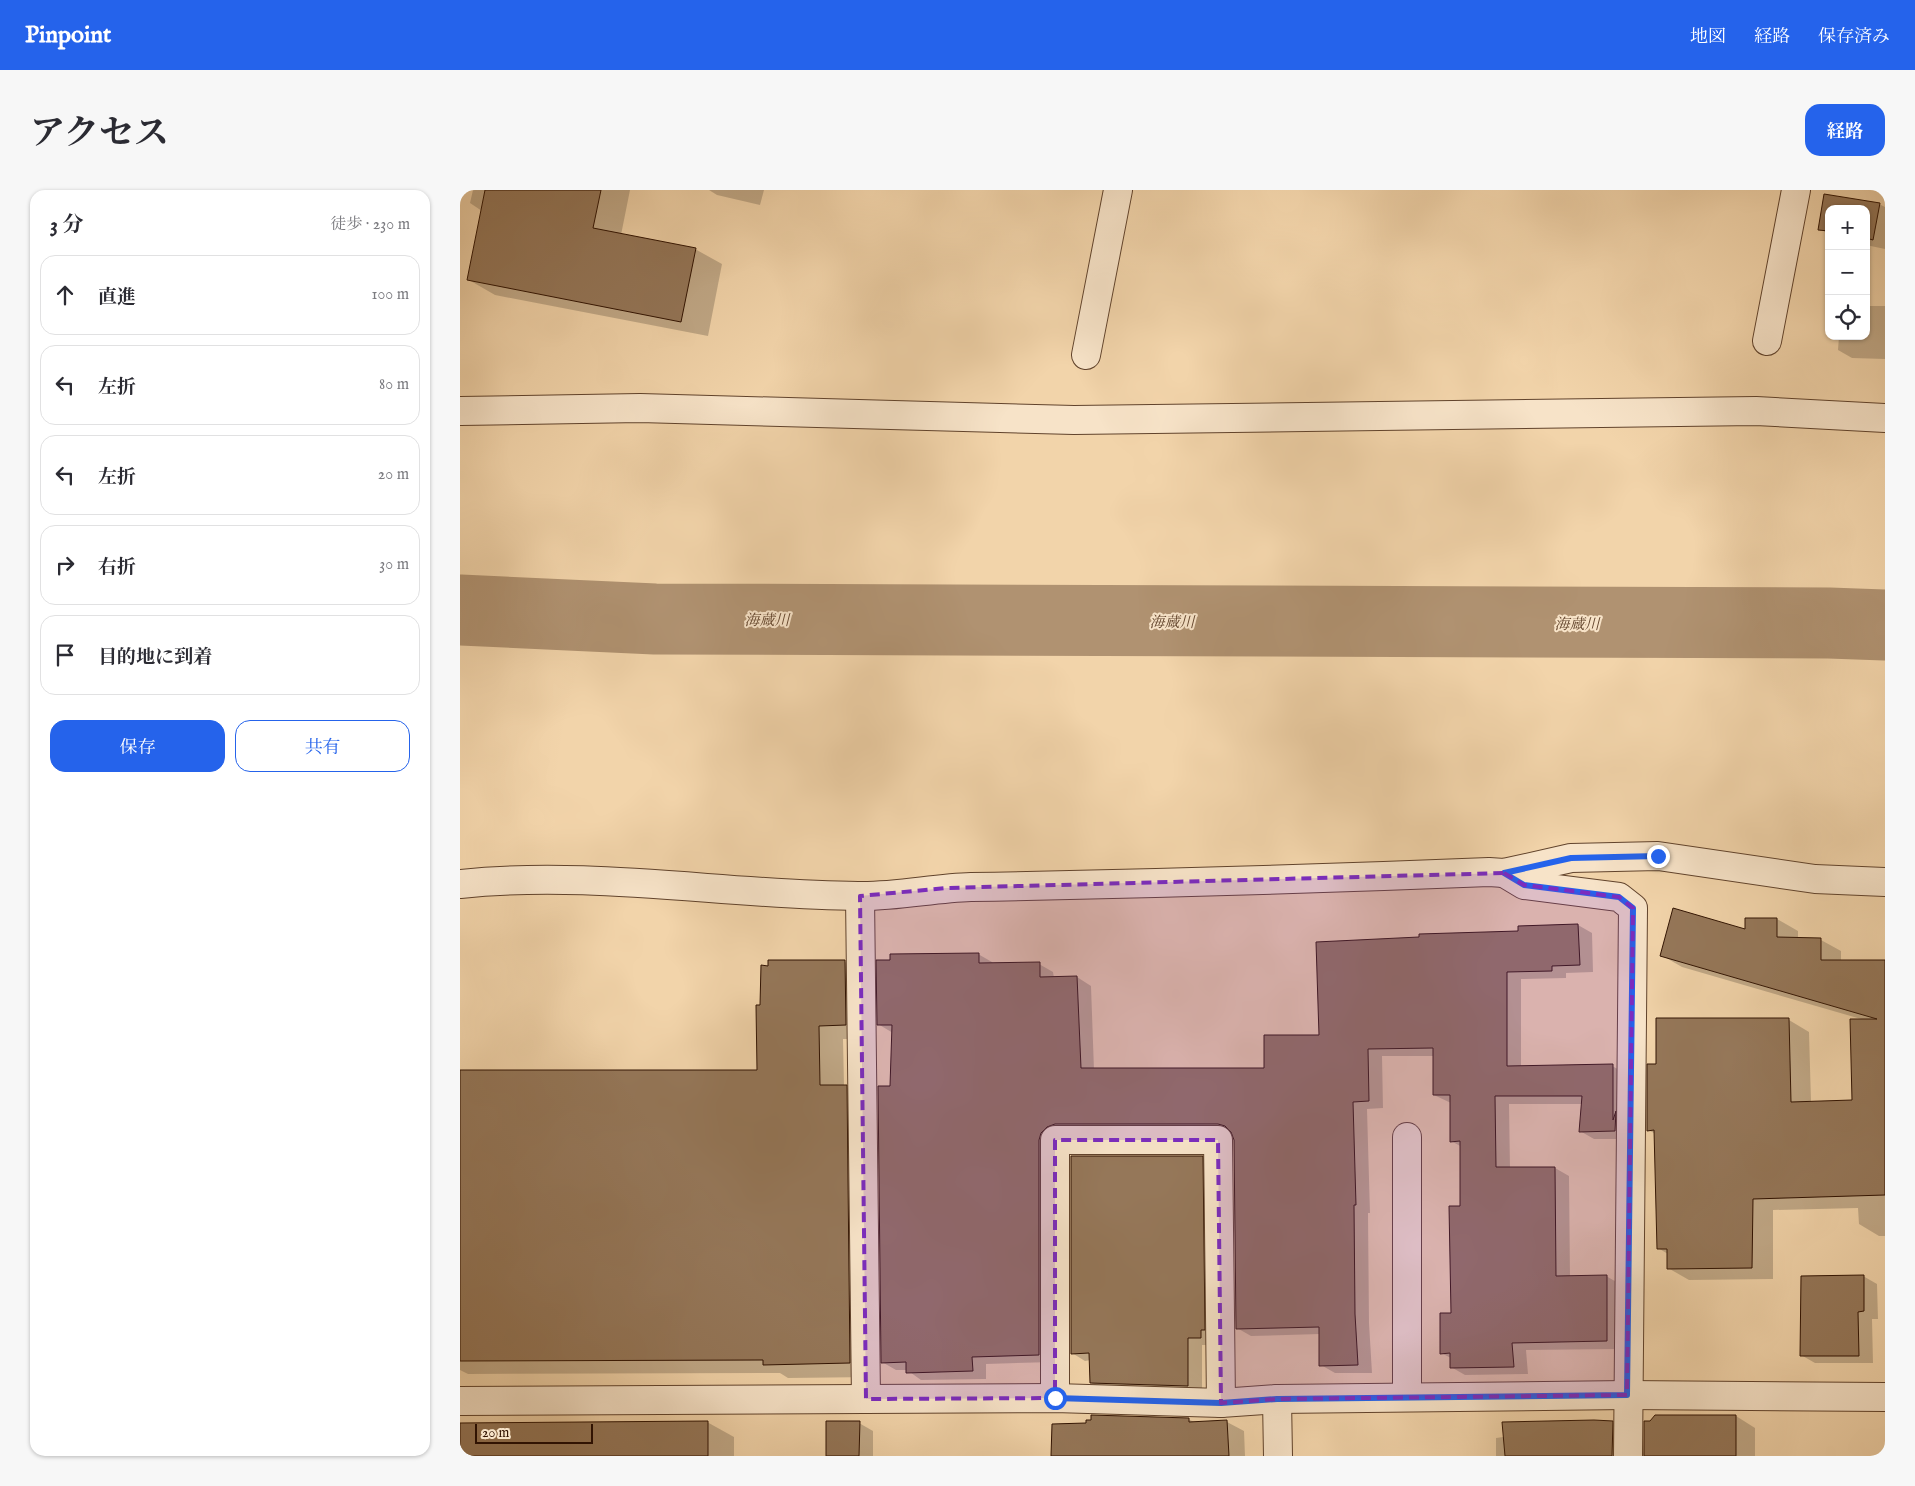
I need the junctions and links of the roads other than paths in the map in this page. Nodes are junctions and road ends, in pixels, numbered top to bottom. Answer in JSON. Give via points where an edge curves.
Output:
{"nodes":[{"id":1,"x":1118,"y":190,"type":"edge"},
{"id":2,"x":1796,"y":190,"type":"edge"},
{"id":3,"x":1767,"y":341,"type":"dead end"},
{"id":4,"x":1086,"y":355,"type":"dead end"},
{"id":5,"x":460,"y":411,"type":"edge"},
{"id":6,"x":1885,"y":418,"type":"edge"},
{"id":7,"x":1504,"y":873,"type":"junction"},
{"id":8,"x":1885,"y":882,"type":"edge"},
{"id":9,"x":460,"y":884,"type":"edge"},
{"id":10,"x":860,"y":896,"type":"junction"},
{"id":11,"x":1407,"y":1137,"type":"dead end"},
{"id":12,"x":1627,"y":1395,"type":"junction"},
{"id":13,"x":1885,"y":1396,"type":"edge"},
{"id":14,"x":1408,"y":1397,"type":"junction"},
{"id":15,"x":1055,"y":1398,"type":"junction"},
{"id":16,"x":866,"y":1399,"type":"junction"},
{"id":17,"x":1277,"y":1399,"type":"junction"},
{"id":18,"x":460,"y":1401,"type":"edge"},
{"id":19,"x":1221,"y":1403,"type":"junction"},
{"id":20,"x":1278,"y":1456,"type":"edge"},
{"id":21,"x":1628,"y":1456,"type":"edge"}],
"edges":[{"from":1,"to":4,"type":"street"},
{"from":2,"to":3,"type":"street"},
{"from":5,"to":6,"type":"street","via":[[640,408],[1074,420],[1756,412]]},
{"from":7,"to":8,"type":"street","via":[[1571,858],[1658,856],[1815,879]]},
{"from":7,"to":10,"type":"street","via":[[946,888]]},
{"from":7,"to":12,"type":"street","via":[[1524,885],[1619,897],[1633,908]]},
{"from":9,"to":10,"type":"street","via":[[551,880]]},
{"from":10,"to":16,"type":"street"},
{"from":11,"to":14,"type":"street"},
{"from":12,"to":13,"type":"street"},
{"from":12,"to":14,"type":"street"},
{"from":12,"to":21,"type":"street"},
{"from":14,"to":17,"type":"street"},
{"from":15,"to":16,"type":"street"},
{"from":15,"to":19,"type":"street"},
{"from":15,"to":19,"type":"street","via":[[1055,1140],[1218,1140]]},
{"from":16,"to":18,"type":"street"},
{"from":17,"to":19,"type":"street"},
{"from":17,"to":20,"type":"street"}]}
